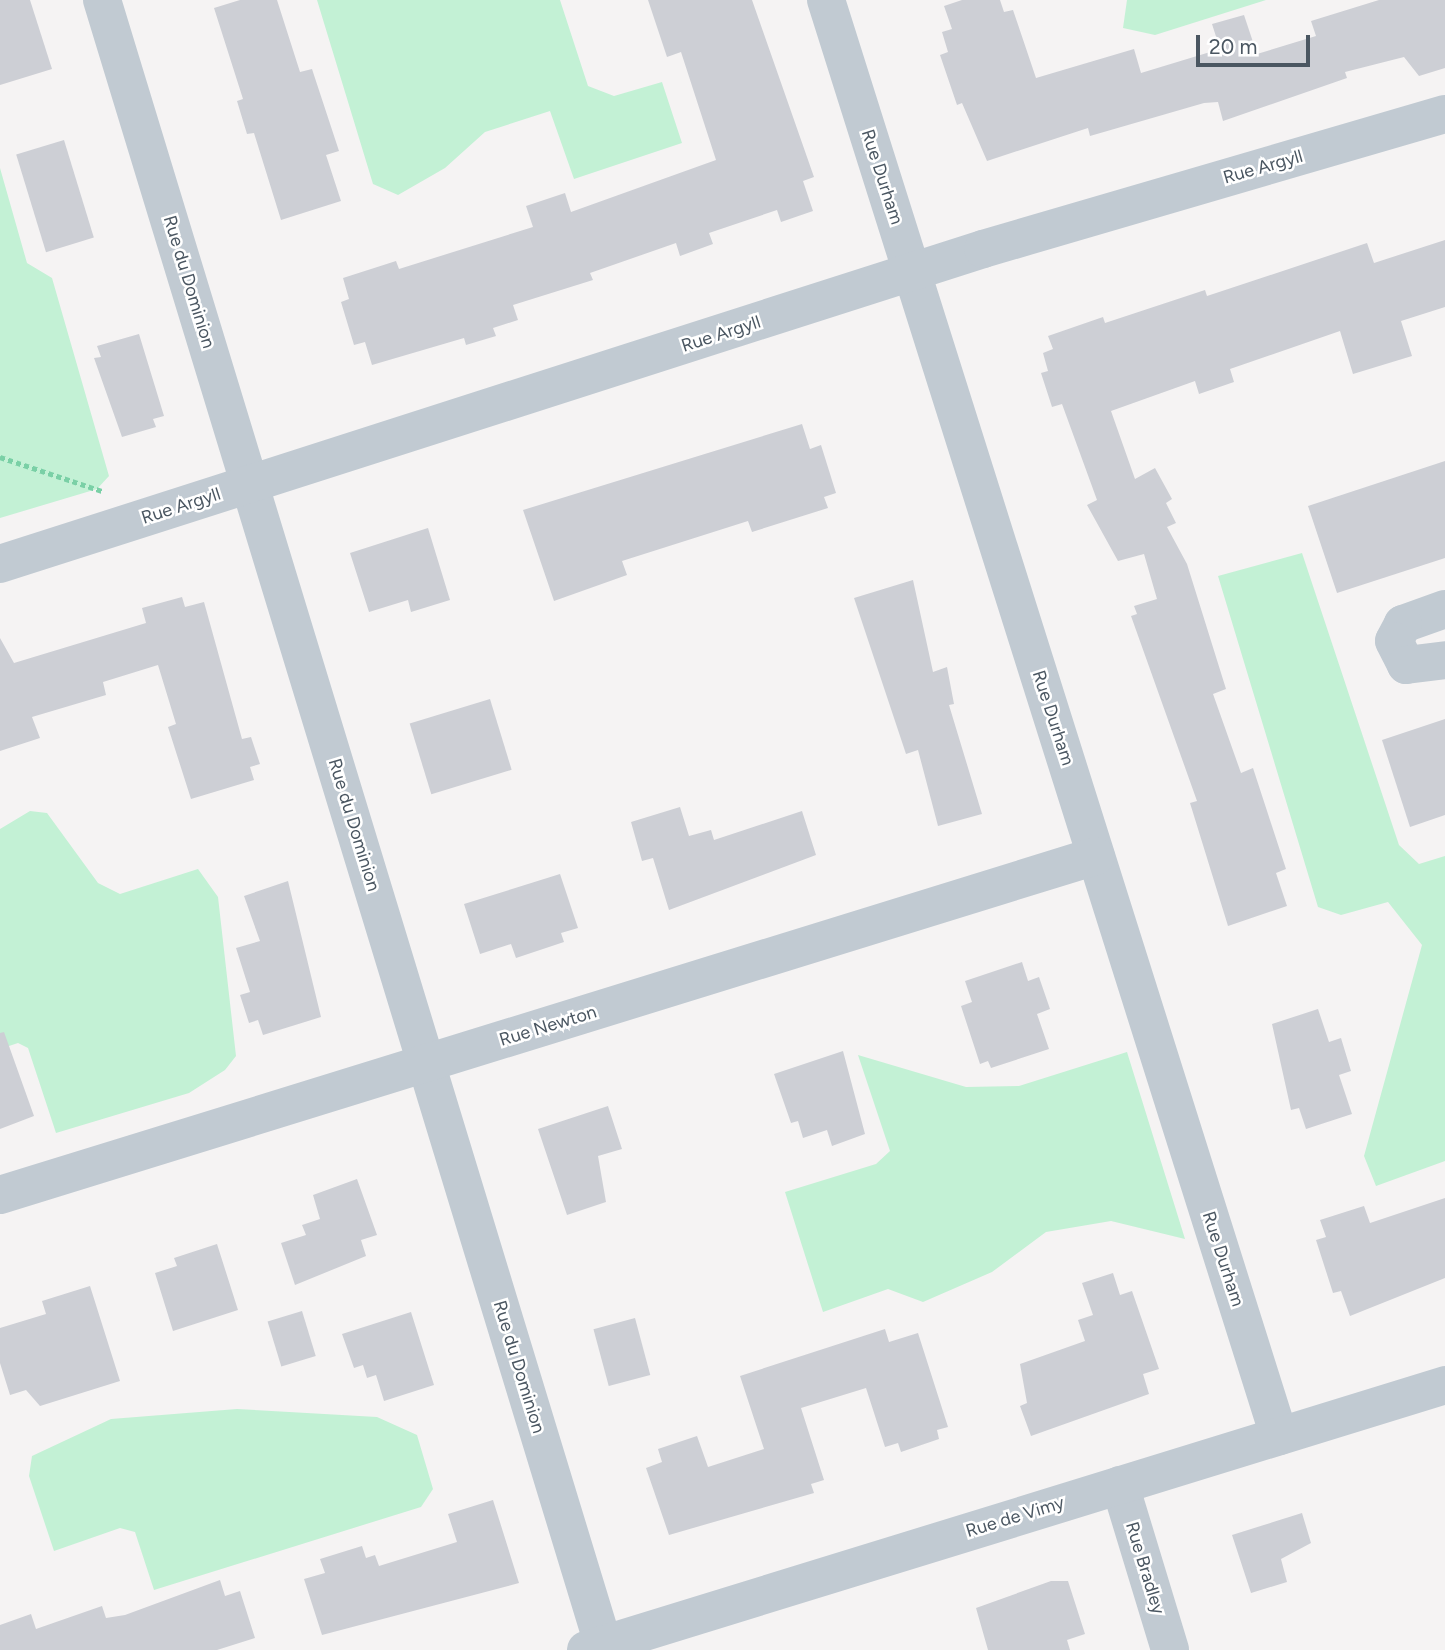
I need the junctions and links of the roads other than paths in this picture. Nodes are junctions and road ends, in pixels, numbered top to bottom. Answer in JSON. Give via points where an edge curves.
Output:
{"nodes":[{"id":1,"x":103,"y":0,"type":"edge"},
{"id":2,"x":826,"y":0,"type":"edge"},
{"id":3,"x":1445,"y":114,"type":"edge"},
{"id":4,"x":912,"y":272,"type":"junction"},
{"id":5,"x":251,"y":483,"type":"junction"},
{"id":6,"x":0,"y":564,"type":"edge"},
{"id":7,"x":1445,"y":609,"type":"edge"},
{"id":8,"x":1445,"y":660,"type":"edge"},
{"id":9,"x":1096,"y":856,"type":"junction"},
{"id":10,"x":426,"y":1063,"type":"junction"},
{"id":11,"x":0,"y":1195,"type":"edge"},
{"id":12,"x":1445,"y":1385,"type":"edge"},
{"id":13,"x":1279,"y":1436,"type":"junction"},
{"id":14,"x":1120,"y":1485,"type":"junction"},
{"id":15,"x":598,"y":1648,"type":"edge"},
{"id":16,"x":1170,"y":1650,"type":"edge"}],
"edges":[{"from":1,"to":5,"type":"street","name":"Rue du Dominion"},
{"from":2,"to":4,"type":"street","name":"Rue Durham"},
{"from":3,"to":4,"type":"street","name":"Rue Argyll"},
{"from":4,"to":5,"type":"street","name":"Rue Argyll"},
{"from":4,"to":9,"type":"street","name":"Rue Durham"},
{"from":5,"to":6,"type":"street","name":"Rue Argyll"},
{"from":5,"to":10,"type":"street","name":"Rue du Dominion"},
{"from":7,"to":8,"type":"street","via":[[1403,624],[1394,641],[1406,665]]},
{"from":9,"to":10,"type":"street","name":"Rue Newton"},
{"from":9,"to":13,"type":"street","name":"Rue Durham"},
{"from":10,"to":11,"type":"street","name":"Rue Newton"},
{"from":10,"to":15,"type":"street","name":"Rue du Dominion"},
{"from":12,"to":13,"type":"street","name":"Rue de Vimy"},
{"from":13,"to":14,"type":"street","name":"Rue de Vimy"},
{"from":14,"to":15,"type":"street","name":"Rue de Vimy"},
{"from":14,"to":16,"type":"street","name":"Rue Bradley"}]}
